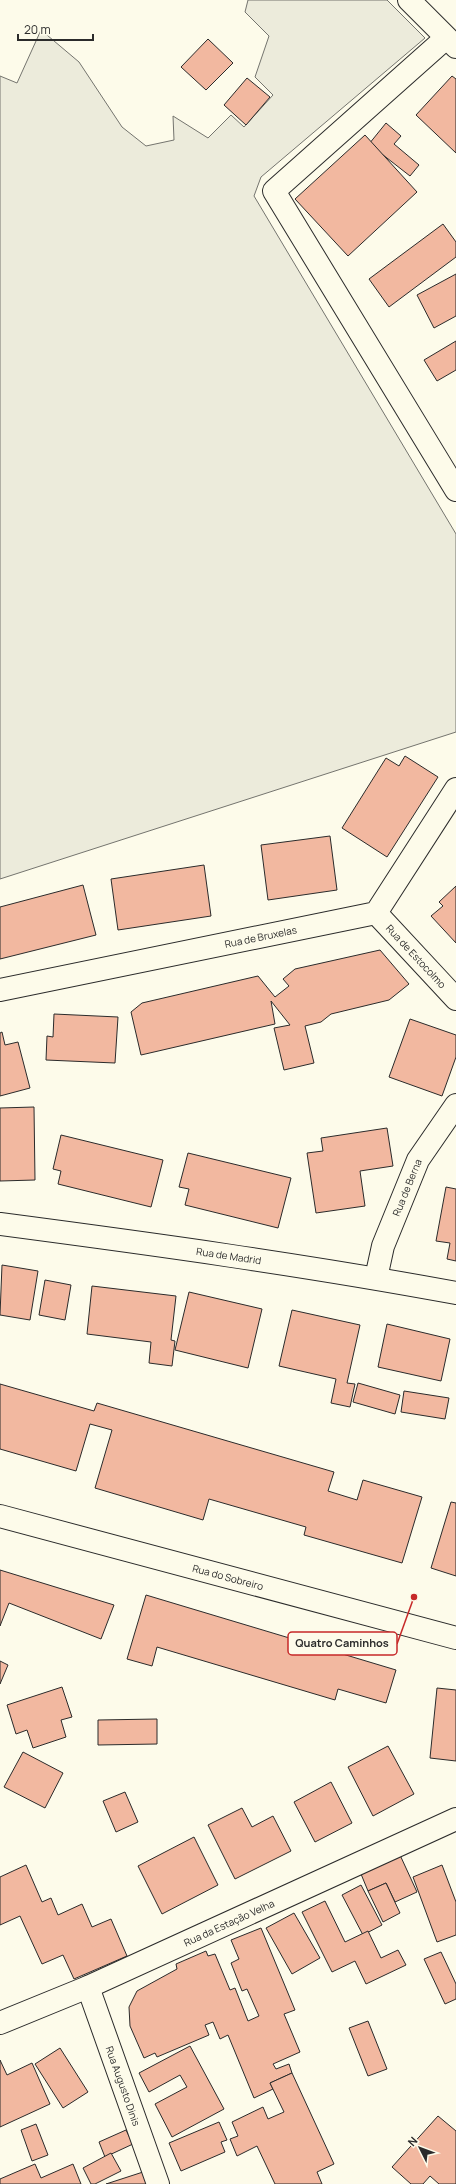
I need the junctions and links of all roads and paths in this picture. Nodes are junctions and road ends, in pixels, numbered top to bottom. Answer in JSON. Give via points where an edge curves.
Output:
{"nodes":[{"id":1,"x":409,"y":0,"type":"edge"},
{"id":2,"x":451,"y":43,"type":"edge"},
{"id":3,"x":456,"y":490,"type":"edge"},
{"id":4,"x":456,"y":789,"type":"edge"},
{"id":5,"x":376,"y":914,"type":"junction"},
{"id":6,"x":0,"y":990,"type":"edge"},
{"id":7,"x":456,"y":998,"type":"edge"},
{"id":8,"x":456,"y":1105,"type":"edge"},
{"id":9,"x":0,"y":1224,"type":"edge"},
{"id":10,"x":376,"y":1278,"type":"junction"},
{"id":11,"x":456,"y":1293,"type":"edge"},
{"id":12,"x":0,"y":1516,"type":"edge"},
{"id":13,"x":456,"y":1638,"type":"edge"},
{"id":14,"x":456,"y":1819,"type":"edge"},
{"id":15,"x":88,"y":1987,"type":"junction"},
{"id":16,"x":0,"y":2023,"type":"edge"},
{"id":17,"x":158,"y":2184,"type":"edge"}],
"edges":[{"from":1,"to":2,"type":"street"},
{"from":2,"to":3,"type":"street","via":[[274,191]]},
{"from":4,"to":5,"type":"street"},
{"from":5,"to":6,"type":"street","name":"Rua de Bruxelas"},
{"from":5,"to":7,"type":"street","name":"Rua de Estocolmo"},
{"from":8,"to":10,"type":"street","name":"Rua de Berna","via":[[418,1160],[383,1246]]},
{"from":9,"to":10,"type":"street","name":"Rua de Madrid"},
{"from":10,"to":11,"type":"street","name":"Rua de Madrid"},
{"from":12,"to":13,"type":"street","name":"Rua do Sobreiro"},
{"from":14,"to":15,"type":"street","name":"Rua da Estação Velha"},
{"from":15,"to":16,"type":"street","name":"Rua da Estação Velha"},
{"from":15,"to":17,"type":"street","name":"Rua Augusto Dinis"}]}
